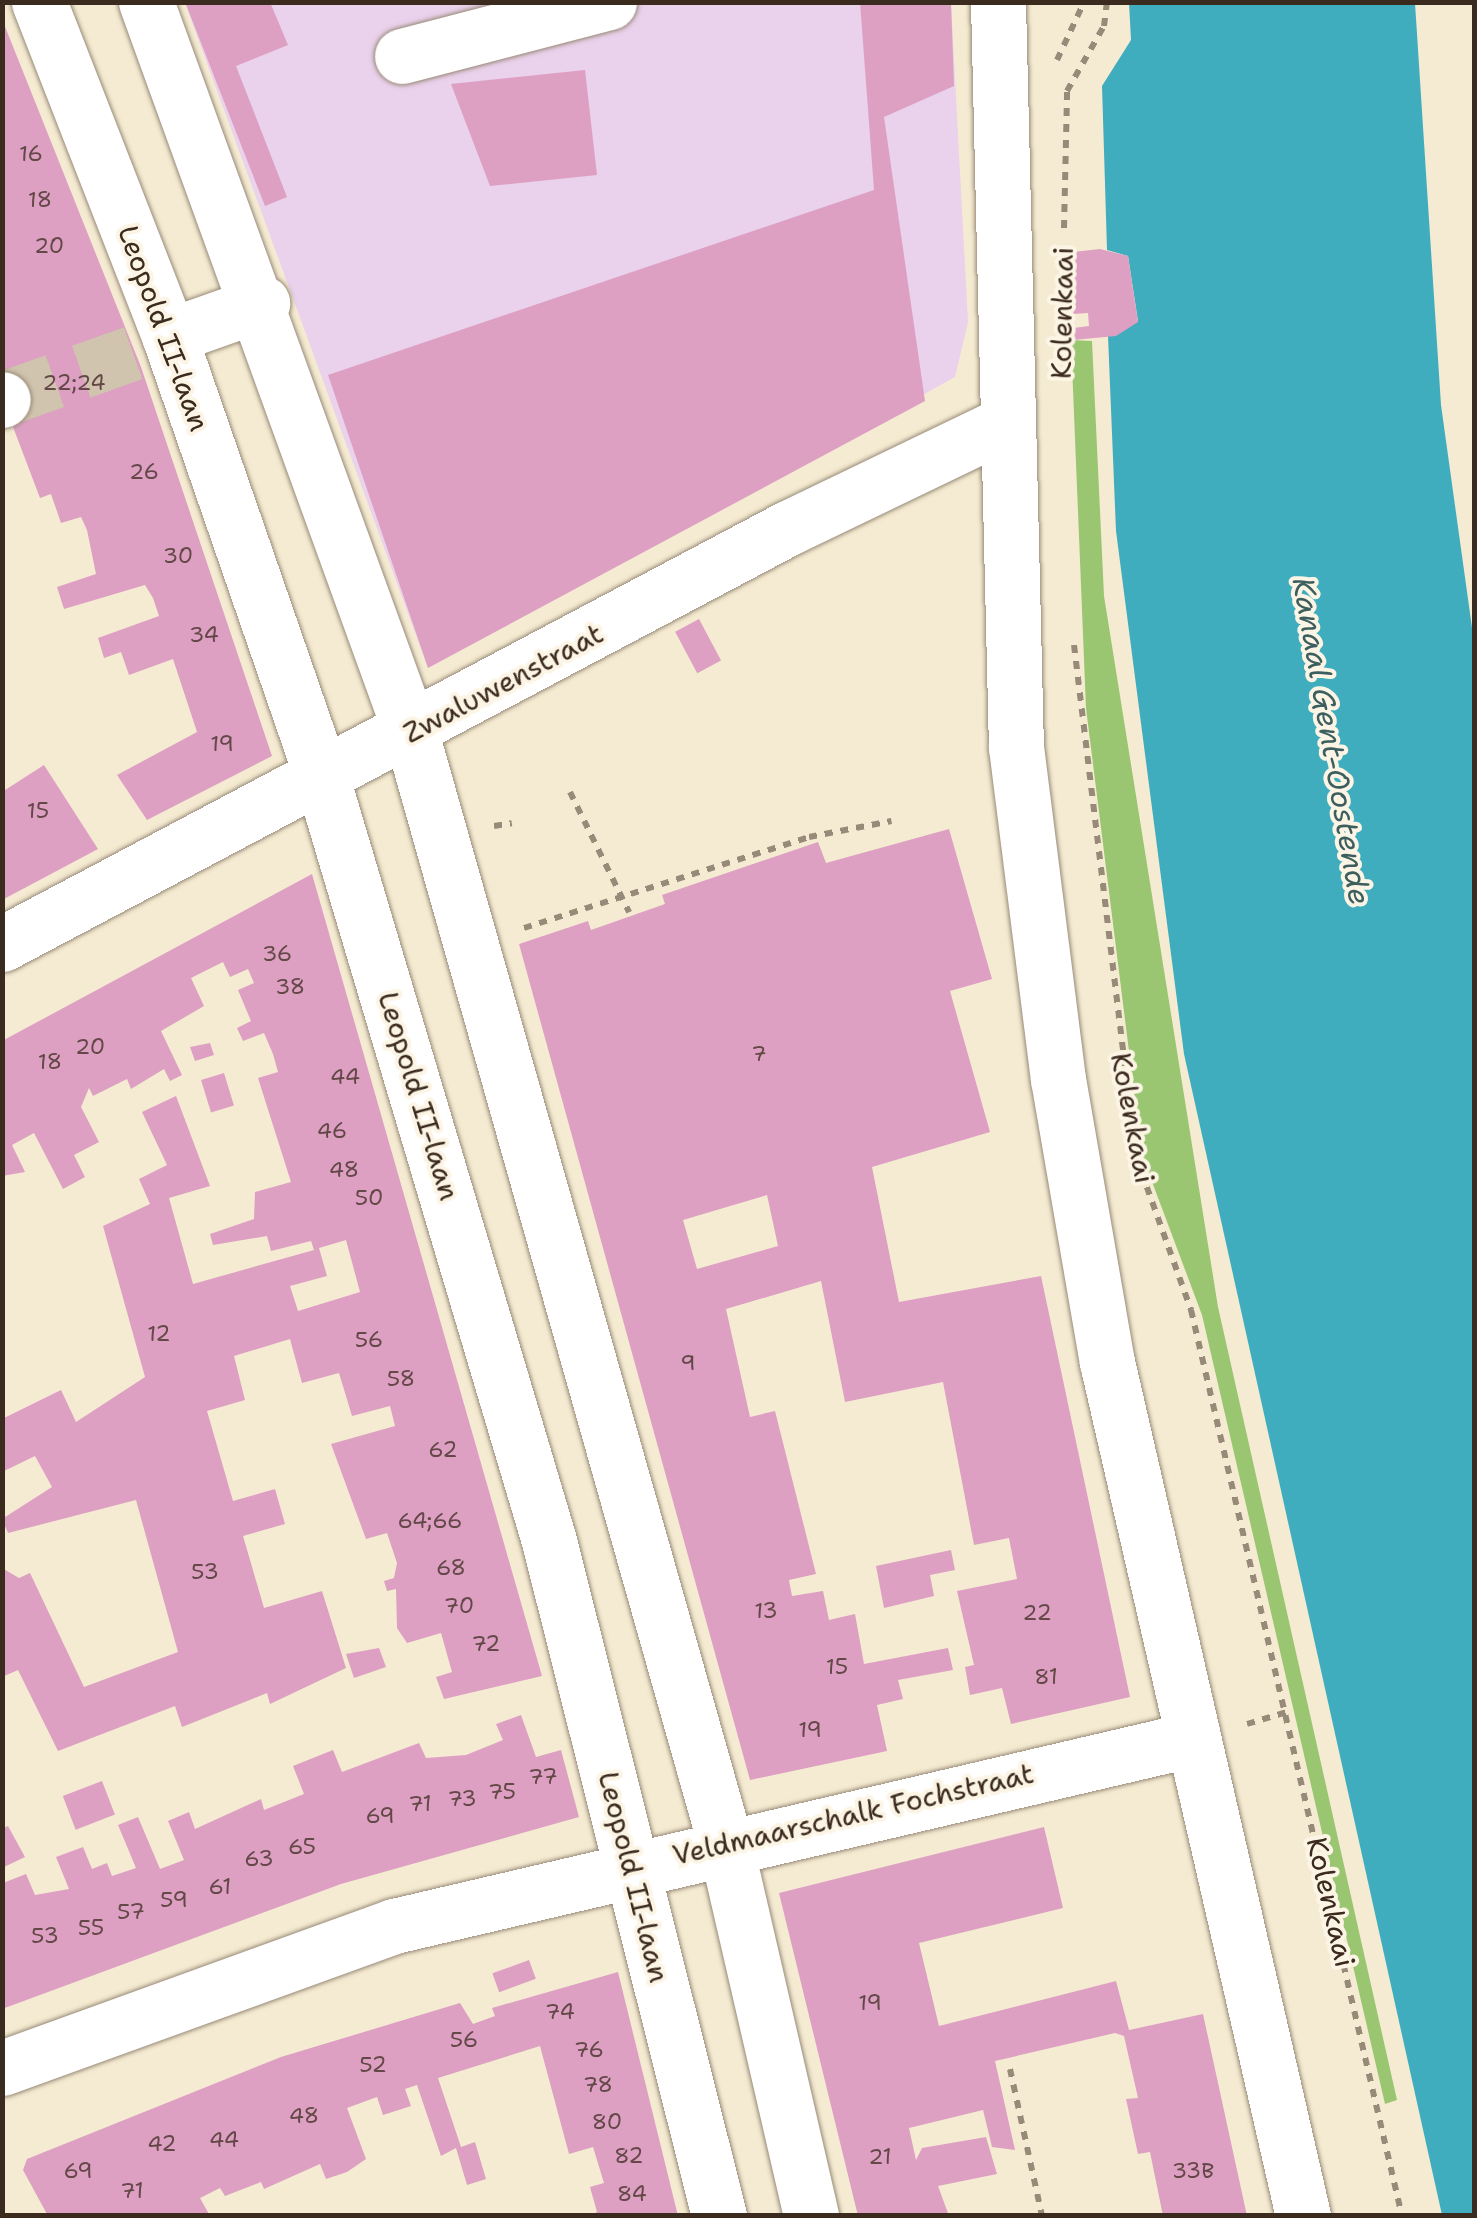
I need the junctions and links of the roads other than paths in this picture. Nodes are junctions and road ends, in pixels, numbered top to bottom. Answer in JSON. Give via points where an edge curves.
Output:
{"nodes":[{"id":1,"x":39,"y":2,"type":"edge"},
{"id":2,"x":146,"y":2,"type":"edge"},
{"id":3,"x":998,"y":2,"type":"edge"},
{"id":4,"x":592,"y":4,"type":"edge"},
{"id":5,"x":402,"y":56,"type":"dead end"},
{"id":6,"x":262,"y":303,"type":"junction"},
{"id":7,"x":158,"y":343,"type":"junction"},
{"id":8,"x":1004,"y":424,"type":"junction"},
{"id":9,"x":411,"y":733,"type":"junction"},
{"id":10,"x":321,"y":775,"type":"junction"},
{"id":11,"x":2,"y":944,"type":"edge"},
{"id":12,"x":1193,"y":1739,"type":"junction"},
{"id":13,"x":725,"y":1842,"type":"junction"},
{"id":14,"x":632,"y":1864,"type":"junction"},
{"id":15,"x":2,"y":2068,"type":"edge"},
{"id":16,"x":718,"y":2216,"type":"edge"},
{"id":17,"x":811,"y":2216,"type":"edge"},
{"id":18,"x":1303,"y":2216,"type":"edge"}],
"edges":[{"from":1,"to":7,"type":"street","name":"Leopold II-laan"},
{"from":2,"to":6,"type":"street"},
{"from":3,"to":8,"type":"street","name":"Kolenkaai"},
{"from":4,"to":5,"type":"street"},
{"from":6,"to":7,"type":"street"},
{"from":6,"to":9,"type":"street"},
{"from":7,"to":10,"type":"street","name":"Leopold II-laan"},
{"from":8,"to":9,"type":"street","name":"Zwaluwenstraat","via":[[788,528]]},
{"from":8,"to":12,"type":"street","name":"Kolenkaai","via":[[1016,747],[1058,1079],[1107,1362]]},
{"from":9,"to":10,"type":"street","name":"Zwaluwenstraat"},
{"from":9,"to":13,"type":"street"},
{"from":10,"to":11,"type":"street","name":"Zwaluwenstraat"},
{"from":10,"to":14,"type":"street","name":"Leopold II-laan","via":[[480,1298]]},
{"from":12,"to":13,"type":"street","name":"Veldmaarschalk Fochstraat"},
{"from":12,"to":18,"type":"street","name":"Kolenkaai"},
{"from":13,"to":14,"type":"street","name":"Veldmaarschalk Fochstraat"},
{"from":13,"to":17,"type":"street"},
{"from":14,"to":15,"type":"street","name":"Veldmaarschalk Fochstraat","via":[[394,1926]]},
{"from":14,"to":16,"type":"street","name":"Leopold II-laan"}]}
